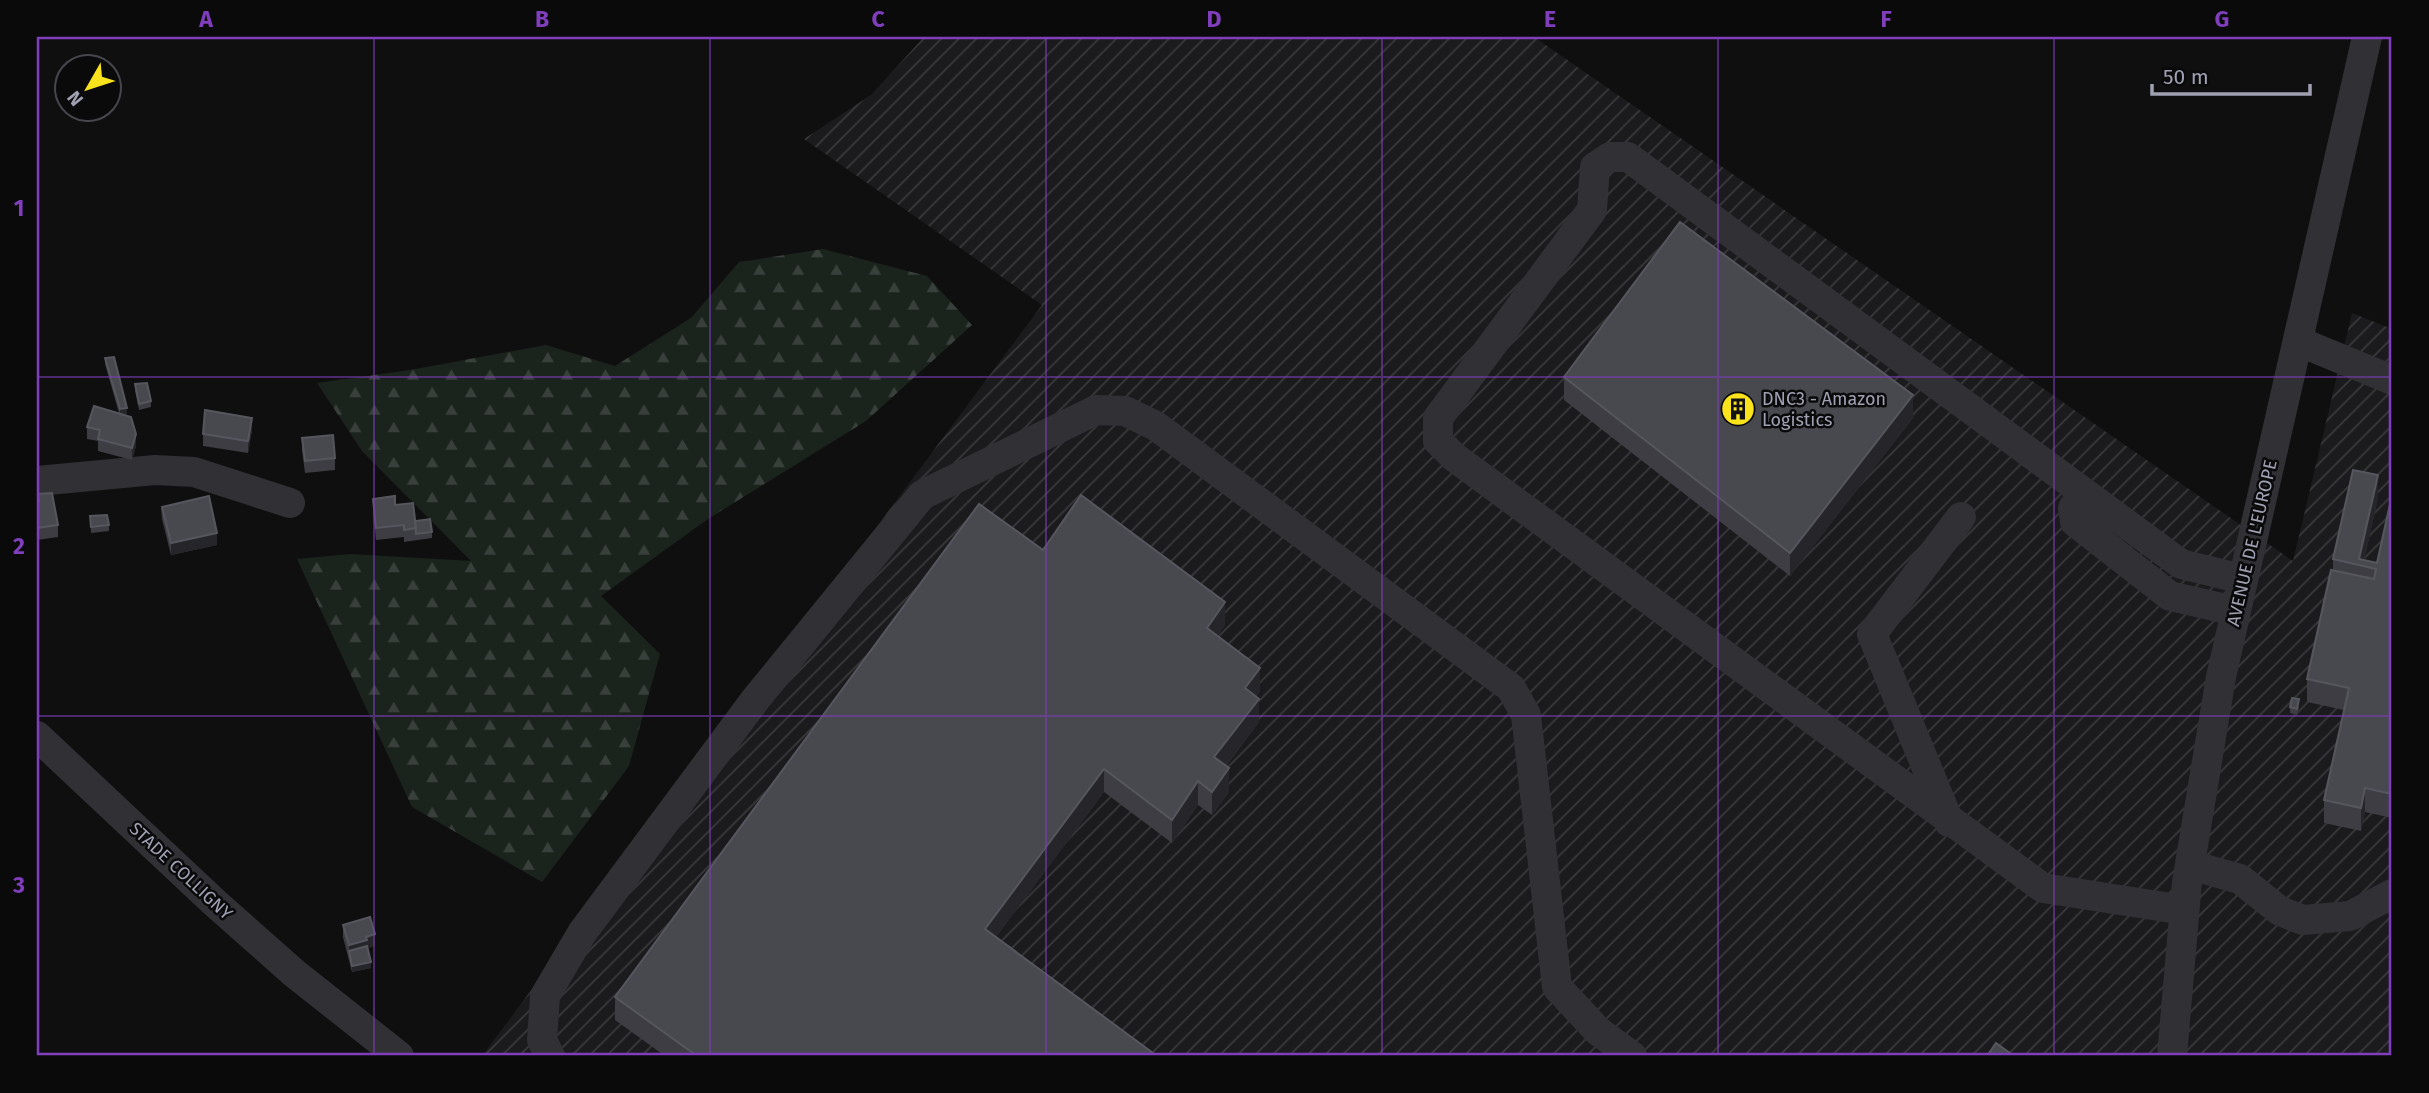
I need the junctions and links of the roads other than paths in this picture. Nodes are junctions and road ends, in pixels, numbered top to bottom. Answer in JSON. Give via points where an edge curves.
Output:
{"nodes":[{"id":1,"x":2367,"y":37,"type":"edge"},
{"id":2,"x":2300,"y":342,"type":"junction"},
{"id":3,"x":2392,"y":380,"type":"edge"},
{"id":4,"x":37,"y":481,"type":"edge"},
{"id":5,"x":2084,"y":493,"type":"junction"},
{"id":6,"x":290,"y":503,"type":"dead end"},
{"id":7,"x":1961,"y":517,"type":"dead end"},
{"id":8,"x":2242,"y":579,"type":"junction"},
{"id":9,"x":2235,"y":611,"type":"junction"},
{"id":10,"x":37,"y":736,"type":"edge"},
{"id":11,"x":1950,"y":822,"type":"junction"},
{"id":12,"x":2190,"y":865,"type":"junction"},
{"id":13,"x":2392,"y":894,"type":"edge"},
{"id":14,"x":2184,"y":911,"type":"junction"},
{"id":15,"x":399,"y":1056,"type":"edge"},
{"id":16,"x":550,"y":1056,"type":"edge"},
{"id":17,"x":1632,"y":1056,"type":"edge"},
{"id":18,"x":2172,"y":1056,"type":"edge"}],
"edges":[{"from":1,"to":2,"type":"street","name":"AVENUE DE L'EUROPE"},
{"from":2,"to":3,"type":"street"},
{"from":2,"to":8,"type":"street","name":"AVENUE DE L'EUROPE"},
{"from":4,"to":6,"type":"street","via":[[155,470],[194,472]]},
{"from":5,"to":8,"type":"street","via":[[2181,564]]},
{"from":5,"to":9,"type":"street","via":[[2073,508],[2075,522],[2170,596]]},
{"from":5,"to":11,"type":"street","via":[[1628,157],[1611,157],[1595,167],[1592,210],[1438,418],[1438,441],[1454,457]]},
{"from":7,"to":11,"type":"street","via":[[1872,634]]},
{"from":8,"to":9,"type":"street","name":"AVENUE DE L'EUROPE"},
{"from":9,"to":12,"type":"street","name":"AVENUE DE L'EUROPE"},
{"from":10,"to":15,"type":"street","name":"STADE COLLIGNY","via":[[215,903]]},
{"from":11,"to":14,"type":"street","via":[[2043,888]]},
{"from":12,"to":13,"type":"street","via":[[2240,879],[2280,911],[2304,920],[2350,916]]},
{"from":12,"to":14,"type":"street","name":"AVENUE DE L'EUROPE"},
{"from":14,"to":18,"type":"street","name":"AVENUE DE L'EUROPE"},
{"from":16,"to":17,"type":"street","via":[[542,1040],[545,996],[582,933],[755,700],[922,495],[1096,410],[1125,411],[1156,426],[1511,688],[1526,715],[1557,987],[1598,1031]]}]}
